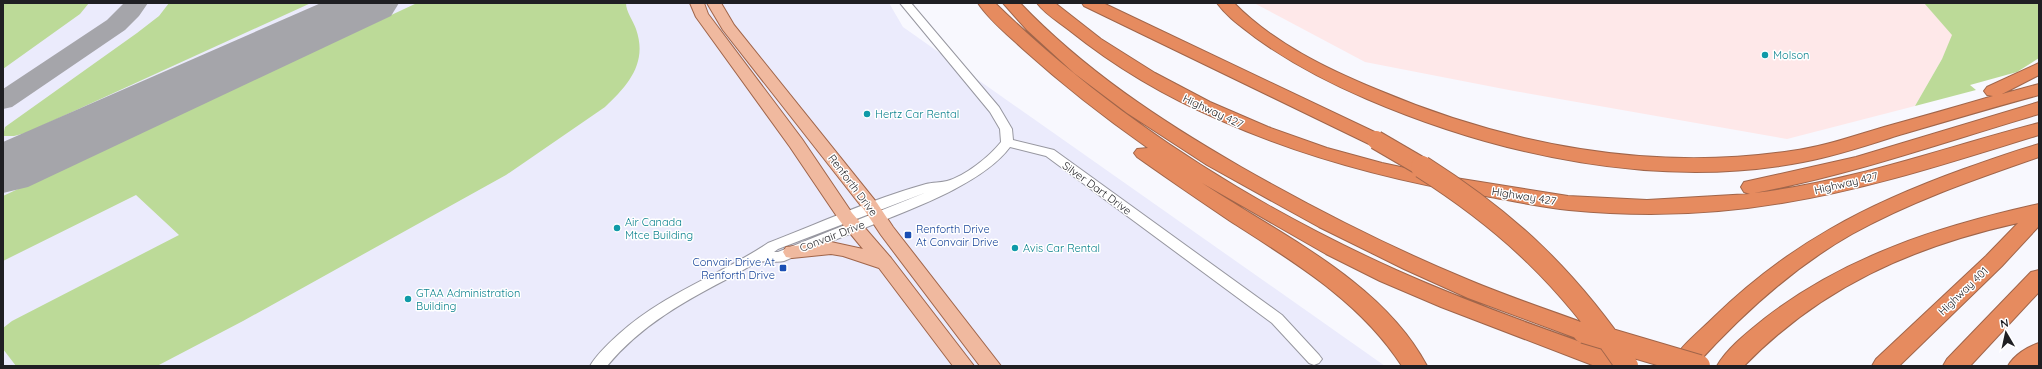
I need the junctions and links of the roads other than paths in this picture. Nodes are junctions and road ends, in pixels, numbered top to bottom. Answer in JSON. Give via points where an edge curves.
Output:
{"nodes":[{"id":1,"x":697,"y":3,"type":"edge"},
{"id":2,"x":714,"y":3,"type":"edge"},
{"id":3,"x":905,"y":3,"type":"edge"},
{"id":4,"x":982,"y":3,"type":"edge"},
{"id":5,"x":986,"y":3,"type":"edge"},
{"id":6,"x":1011,"y":3,"type":"edge"},
{"id":7,"x":1045,"y":3,"type":"edge"},
{"id":8,"x":1090,"y":3,"type":"edge"},
{"id":9,"x":1225,"y":3,"type":"edge"},
{"id":10,"x":1238,"y":3,"type":"edge"},
{"id":11,"x":2039,"y":68,"type":"edge"},
{"id":12,"x":2039,"y":89,"type":"edge"},
{"id":13,"x":2039,"y":108,"type":"edge"},
{"id":14,"x":2039,"y":129,"type":"edge"},
{"id":15,"x":1006,"y":142,"type":"junction"},
{"id":16,"x":2036,"y":150,"type":"edge"},
{"id":17,"x":1512,"y":193,"type":"junction"},
{"id":18,"x":875,"y":212,"type":"junction"},
{"id":19,"x":2039,"y":212,"type":"edge"},
{"id":20,"x":850,"y":222,"type":"junction"},
{"id":21,"x":792,"y":252,"type":"junction"},
{"id":22,"x":759,"y":257,"type":"junction"},
{"id":23,"x":885,"y":263,"type":"junction"},
{"id":24,"x":2039,"y":278,"type":"edge"},
{"id":25,"x":1584,"y":342,"type":"junction"},
{"id":26,"x":2039,"y":352,"type":"edge"},
{"id":27,"x":1314,"y":359,"type":"dead end"},
{"id":28,"x":598,"y":366,"type":"edge"},
{"id":29,"x":964,"y":366,"type":"edge"},
{"id":30,"x":991,"y":366,"type":"edge"},
{"id":31,"x":1415,"y":366,"type":"edge"},
{"id":32,"x":1622,"y":366,"type":"edge"},
{"id":33,"x":1627,"y":366,"type":"edge"},
{"id":34,"x":1680,"y":366,"type":"edge"},
{"id":35,"x":1699,"y":366,"type":"edge"},
{"id":36,"x":1729,"y":366,"type":"edge"},
{"id":37,"x":1884,"y":366,"type":"edge"},
{"id":38,"x":1955,"y":366,"type":"edge"},
{"id":39,"x":2020,"y":366,"type":"edge"}],
"edges":[{"from":1,"to":20,"type":"main road","name":"Renforth Drive","via":[[701,14],[796,143]]},
{"from":2,"to":18,"type":"main road","name":"Renforth Drive","via":[[728,27]]},
{"from":3,"to":15,"type":"street","via":[[995,110],[1006,129]]},
{"from":4,"to":31,"type":"highway","via":[[1027,58],[1090,114],[1342,287],[1384,324]]},
{"from":5,"to":25,"type":"highway","via":[[1034,50],[1109,112],[1154,144],[1247,202],[1357,260],[1422,290],[1502,323]]},
{"from":6,"to":25,"type":"highway","via":[[1089,75],[1168,133],[1340,230]]},
{"from":7,"to":17,"type":"highway","name":"Highway 427","via":[[1095,44],[1153,81],[1249,128],[1357,164],[1446,184]]},
{"from":8,"to":33,"type":"highway","bridge":true,"via":[[1376,140],[1449,182],[1540,256],[1581,301]]},
{"from":9,"to":12,"type":"highway","via":[[1304,62],[1407,110],[1527,145],[1617,159],[1697,164],[1790,158]]},
{"from":10,"to":11,"type":"highway","via":[[1307,54],[1390,96],[1497,131],[1549,143],[1612,152],[1690,157],[1774,152],[1801,147],[1968,100],[2013,82]]},
{"from":13,"to":17,"type":"highway","via":[[1845,166],[1769,184],[1703,194],[1658,196]]},
{"from":14,"to":17,"type":"highway","name":"Highway 427","via":[[1870,178],[1779,197],[1694,205],[1634,205],[1570,203]]},
{"from":15,"to":18,"type":"street","name":"Convair Drive","via":[[994,158],[980,169],[931,196]]},
{"from":15,"to":27,"type":"street","name":"Silver Dart Drive","via":[[1050,153],[1277,319]]},
{"from":16,"to":34,"type":"highway","via":[[1892,206],[1820,244],[1751,295]]},
{"from":18,"to":20,"type":"street","name":"Convair Drive"},
{"from":18,"to":30,"type":"main road","name":"Renforth Drive"},
{"from":19,"to":36,"type":"highway","via":[[1986,223],[1924,241],[1845,276],[1789,312]]},
{"from":19,"to":37,"type":"highway","name":"Highway 401","via":[[1999,255]]},
{"from":20,"to":21,"type":"street","name":"Convair Drive"},
{"from":20,"to":22,"type":"street","name":"Convair Drive","via":[[773,246]]},
{"from":20,"to":23,"type":"main road","name":"Renforth Drive"},
{"from":21,"to":22,"type":"street","name":"Convair Drive","via":[[779,257]]},
{"from":21,"to":23,"type":"main road","via":[[831,248]]},
{"from":22,"to":28,"type":"street","name":"Convair Drive","via":[[694,289],[653,315],[628,333]]},
{"from":23,"to":29,"type":"main road","name":"Renforth Drive"},
{"from":24,"to":38,"type":"highway"},
{"from":25,"to":32,"type":"highway"},
{"from":25,"to":35,"type":"highway","bridge":true},
{"from":26,"to":39,"type":"highway"}]}
